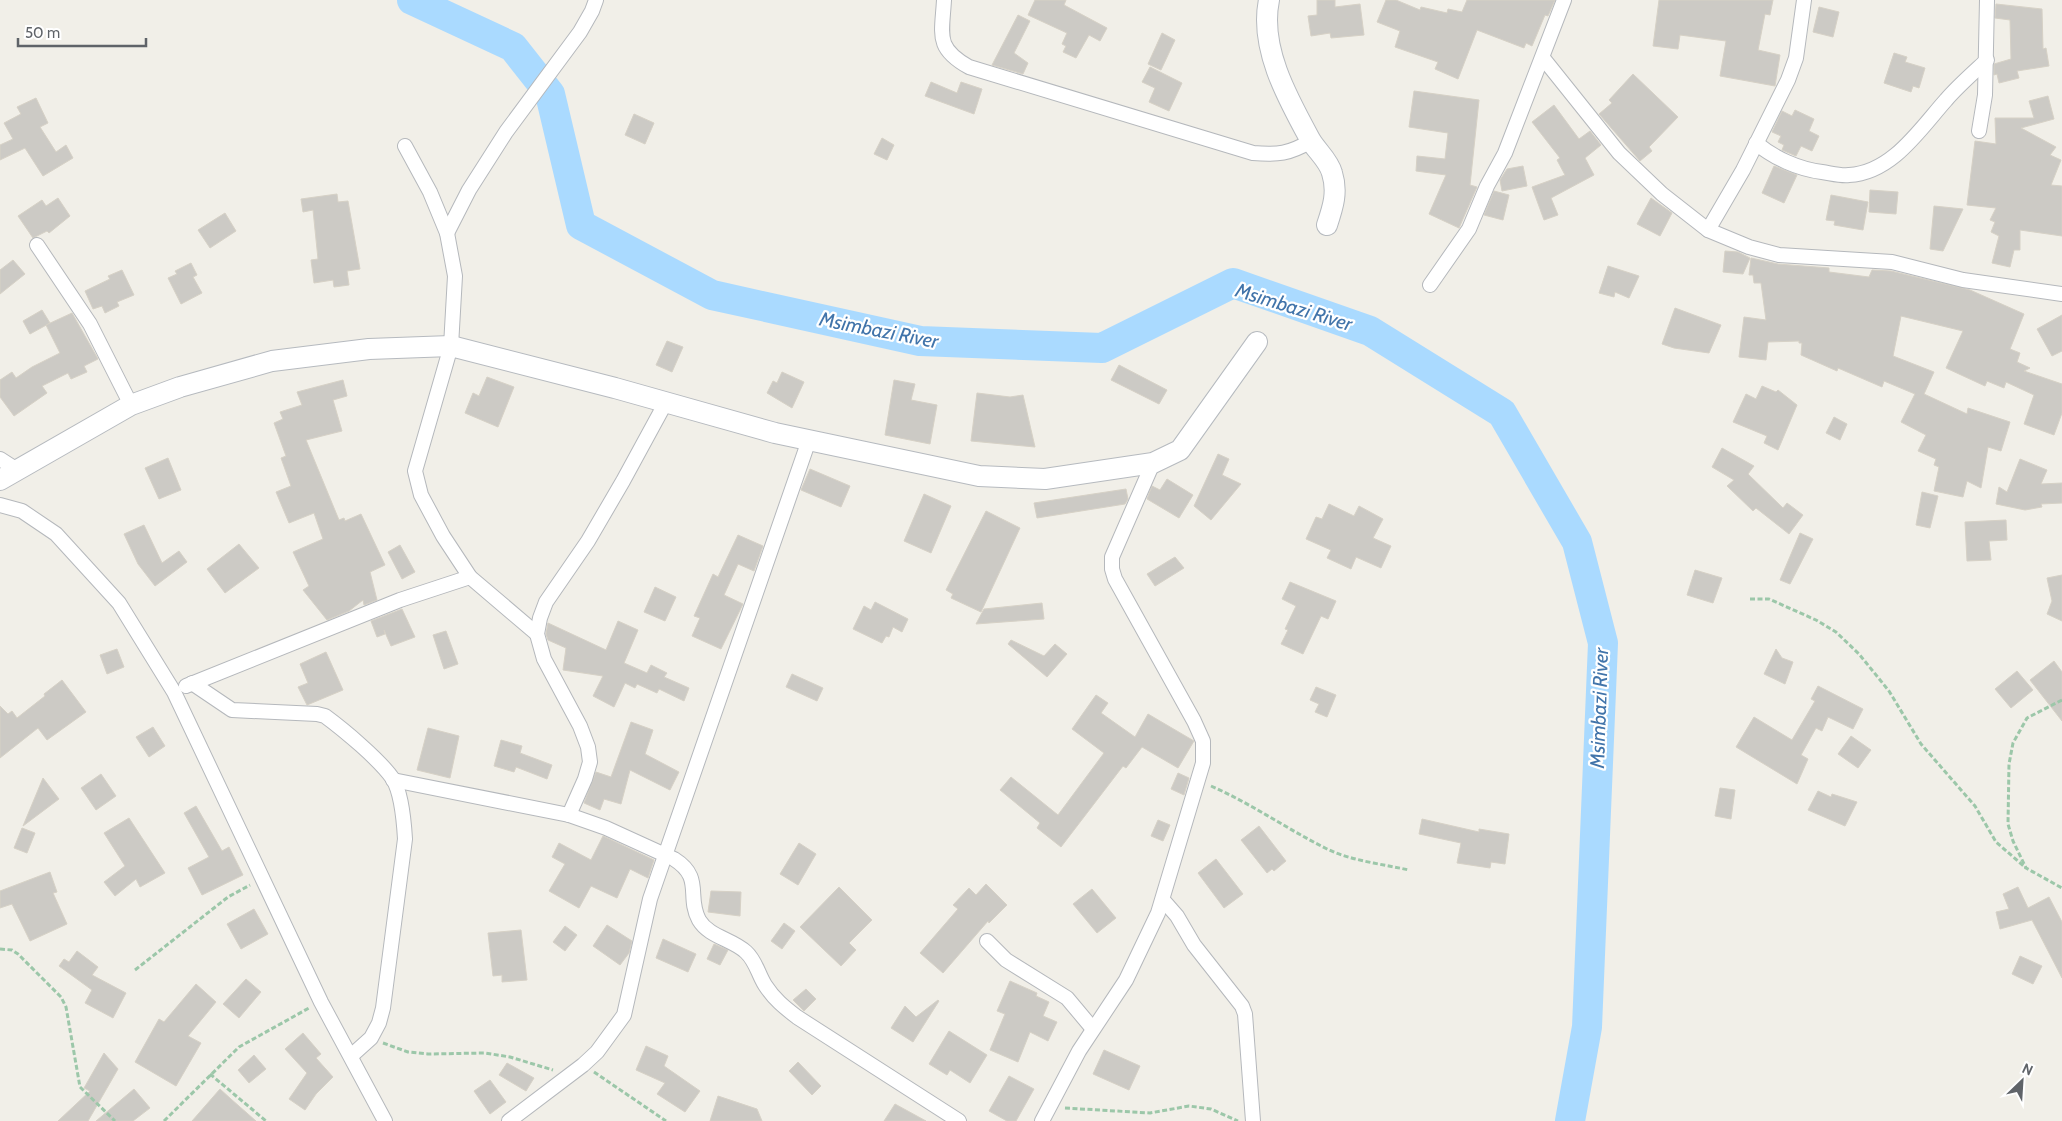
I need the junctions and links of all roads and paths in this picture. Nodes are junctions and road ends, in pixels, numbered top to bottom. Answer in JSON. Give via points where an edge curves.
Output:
{"nodes":[{"id":1,"x":596,"y":0,"type":"edge"},
{"id":2,"x":944,"y":0,"type":"edge"},
{"id":3,"x":1269,"y":0,"type":"edge"},
{"id":4,"x":1564,"y":0,"type":"edge"},
{"id":5,"x":1804,"y":0,"type":"edge"},
{"id":6,"x":1987,"y":0,"type":"edge"},
{"id":7,"x":1543,"y":58,"type":"junction"},
{"id":8,"x":1987,"y":60,"type":"junction"},
{"id":9,"x":1979,"y":131,"type":"dead end"},
{"id":10,"x":1311,"y":141,"type":"junction"},
{"id":11,"x":1756,"y":143,"type":"junction"},
{"id":12,"x":406,"y":146,"type":"dead end"},
{"id":13,"x":1326,"y":225,"type":"dead end"},
{"id":14,"x":1708,"y":230,"type":"junction"},
{"id":15,"x":447,"y":233,"type":"junction"},
{"id":16,"x":37,"y":245,"type":"dead end"},
{"id":17,"x":1430,"y":285,"type":"dead end"},
{"id":18,"x":2062,"y":294,"type":"edge"},
{"id":19,"x":1258,"y":342,"type":"dead end"},
{"id":20,"x":450,"y":346,"type":"junction"},
{"id":21,"x":666,"y":402,"type":"junction"},
{"id":22,"x":131,"y":405,"type":"junction"},
{"id":23,"x":809,"y":440,"type":"junction"},
{"id":24,"x":0,"y":459,"type":"edge"},
{"id":25,"x":1153,"y":463,"type":"junction"},
{"id":26,"x":8,"y":475,"type":"edge"},
{"id":27,"x":0,"y":505,"type":"edge"},
{"id":28,"x":470,"y":577,"type":"junction"},
{"id":29,"x":1750,"y":599,"type":"dead end"},
{"id":30,"x":537,"y":634,"type":"junction"},
{"id":31,"x":192,"y":683,"type":"junction"},
{"id":32,"x":174,"y":692,"type":"junction"},
{"id":33,"x":2062,"y":700,"type":"edge"},
{"id":34,"x":393,"y":780,"type":"junction"},
{"id":35,"x":1199,"y":780,"type":"junction"},
{"id":36,"x":568,"y":815,"type":"junction"},
{"id":37,"x":664,"y":856,"type":"junction"},
{"id":38,"x":2026,"y":868,"type":"junction"},
{"id":39,"x":1409,"y":870,"type":"dead end"},
{"id":40,"x":261,"y":879,"type":"junction"},
{"id":41,"x":2062,"y":888,"type":"edge"},
{"id":42,"x":1163,"y":900,"type":"junction"},
{"id":43,"x":987,"y":941,"type":"dead end"},
{"id":44,"x":0,"y":949,"type":"edge"},
{"id":45,"x":135,"y":970,"type":"dead end"},
{"id":46,"x":321,"y":1002,"type":"junction"},
{"id":47,"x":1093,"y":1029,"type":"junction"},
{"id":48,"x":371,"y":1038,"type":"junction"},
{"id":49,"x":352,"y":1056,"type":"junction"},
{"id":50,"x":584,"y":1065,"type":"junction"},
{"id":51,"x":210,"y":1074,"type":"junction"},
{"id":52,"x":571,"y":1075,"type":"junction"},
{"id":53,"x":1052,"y":1104,"type":"junction"},
{"id":54,"x":114,"y":1121,"type":"edge"},
{"id":55,"x":164,"y":1121,"type":"edge"},
{"id":56,"x":266,"y":1121,"type":"edge"},
{"id":57,"x":385,"y":1121,"type":"edge"},
{"id":58,"x":509,"y":1121,"type":"edge"},
{"id":59,"x":666,"y":1121,"type":"edge"},
{"id":60,"x":959,"y":1121,"type":"edge"},
{"id":61,"x":1042,"y":1121,"type":"edge"},
{"id":62,"x":1238,"y":1121,"type":"edge"},
{"id":63,"x":1253,"y":1121,"type":"edge"}],
"edges":[{"from":1,"to":15,"type":"street","via":[[580,32],[506,132]]},
{"from":2,"to":10,"type":"street","via":[[942,40],[948,52],[969,67],[1253,153],[1282,154]]},
{"from":3,"to":10,"type":"street","via":[[1267,44]]},
{"from":4,"to":7,"type":"street"},
{"from":5,"to":11,"type":"street","via":[[1796,58],[1781,96]]},
{"from":6,"to":8,"type":"street"},
{"from":7,"to":14,"type":"street","via":[[1619,153],[1662,194]]},
{"from":7,"to":17,"type":"street","via":[[1506,153],[1468,229]]},
{"from":8,"to":9,"type":"street"},
{"from":8,"to":11,"type":"street","via":[[1898,153],[1870,170],[1848,175],[1816,171],[1792,164]]},
{"from":10,"to":13,"type":"street","via":[[1332,172],[1336,199]]},
{"from":11,"to":14,"type":"street"},
{"from":12,"to":15,"type":"street"},
{"from":14,"to":18,"type":"street","via":[[1779,255],[1892,262],[1963,280]]},
{"from":15,"to":20,"type":"street","via":[[455,276]]},
{"from":16,"to":22,"type":"street","via":[[90,324]]},
{"from":19,"to":25,"type":"street","via":[[1180,450]]},
{"from":20,"to":21,"type":"street"},
{"from":20,"to":22,"type":"street","via":[[369,349],[272,361]]},
{"from":20,"to":28,"type":"street","via":[[415,471],[421,495]]},
{"from":21,"to":23,"type":"street"},
{"from":21,"to":30,"type":"street","via":[[593,532],[546,602]]},
{"from":22,"to":26,"type":"street"},
{"from":23,"to":25,"type":"street","via":[[979,476],[1045,479]]},
{"from":23,"to":37,"type":"street"},
{"from":24,"to":26,"type":"street"},
{"from":25,"to":35,"type":"street","via":[[1112,557],[1112,569],[1204,741]]},
{"from":27,"to":32,"type":"street","via":[[22,511],[56,534],[119,603]]},
{"from":28,"to":30,"type":"street"},
{"from":28,"to":31,"type":"street","via":[[400,600]]},
{"from":29,"to":38,"type":"path","via":[[1769,598],[1798,611],[1836,632],[1859,654],[1889,692],[1921,744],[1975,806],[1996,842]]},
{"from":30,"to":36,"type":"street","via":[[544,659],[588,747],[588,770]]},
{"from":31,"to":32,"type":"street"},
{"from":31,"to":34,"type":"street","via":[[232,710],[325,716]]},
{"from":32,"to":40,"type":"street"},
{"from":33,"to":38,"type":"path","via":[[2026,718],[2013,743],[2009,764],[2008,824]]},
{"from":34,"to":36,"type":"street"},
{"from":34,"to":48,"type":"street","via":[[404,815],[405,839],[382,1008]]},
{"from":35,"to":39,"type":"path","via":[[1239,798],[1328,850],[1349,858]]},
{"from":35,"to":42,"type":"street"},
{"from":36,"to":37,"type":"street","via":[[606,828]]},
{"from":37,"to":50,"type":"street","via":[[648,906],[624,1015]]},
{"from":37,"to":60,"type":"street","via":[[684,865],[690,873],[698,918],[707,930],[732,941],[747,953],[776,1001]]},
{"from":38,"to":41,"type":"path"},
{"from":40,"to":45,"type":"path","via":[[228,897]]},
{"from":40,"to":46,"type":"street"},
{"from":42,"to":47,"type":"street","via":[[1126,980],[1109,1010]]},
{"from":42,"to":63,"type":"street","via":[[1242,1006]]},
{"from":43,"to":47,"type":"street","via":[[1006,960],[1067,998]]},
{"from":44,"to":54,"type":"path","via":[[18,954],[61,997],[66,1007],[80,1087]]},
{"from":46,"to":49,"type":"street"},
{"from":46,"to":51,"type":"path","via":[[239,1047]]},
{"from":47,"to":53,"type":"street"},
{"from":48,"to":49,"type":"street"},
{"from":48,"to":52,"type":"path","via":[[408,1052],[484,1053]]},
{"from":49,"to":57,"type":"street"},
{"from":50,"to":52,"type":"street"},
{"from":50,"to":59,"type":"path"},
{"from":51,"to":55,"type":"path"},
{"from":51,"to":56,"type":"path"},
{"from":52,"to":58,"type":"street"},
{"from":53,"to":61,"type":"street"},
{"from":53,"to":62,"type":"path","via":[[1069,1110],[1150,1113],[1189,1106],[1211,1109]]}]}
